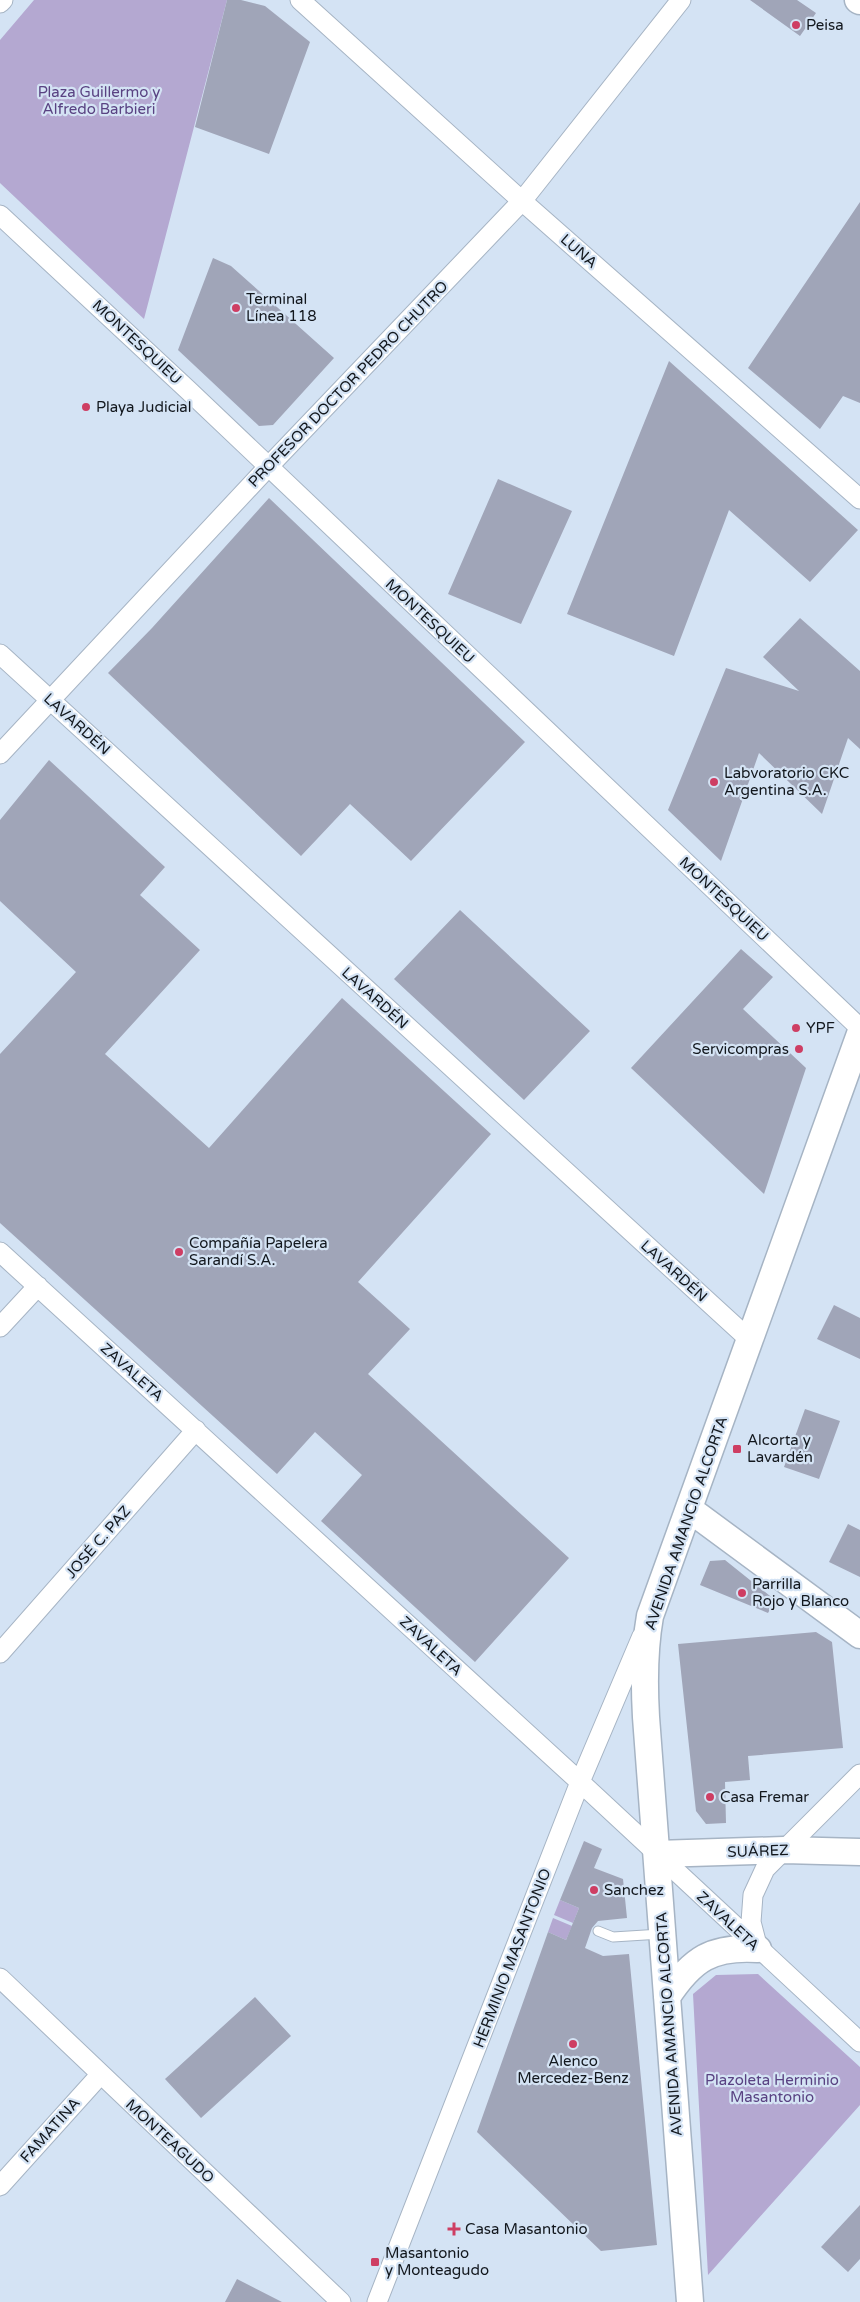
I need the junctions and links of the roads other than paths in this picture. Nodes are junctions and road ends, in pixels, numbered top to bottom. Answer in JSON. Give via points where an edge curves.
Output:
{"nodes":[{"id":1,"x":3,"y":0,"type":"edge"},
{"id":2,"x":300,"y":0,"type":"edge"},
{"id":3,"x":681,"y":0,"type":"edge"},
{"id":4,"x":0,"y":3,"type":"edge"},
{"id":5,"x":522,"y":201,"type":"junction"},
{"id":6,"x":0,"y":215,"type":"edge"},
{"id":7,"x":268,"y":467,"type":"junction"},
{"id":8,"x":860,"y":500,"type":"edge"},
{"id":9,"x":0,"y":654,"type":"edge"},
{"id":10,"x":50,"y":699,"type":"junction"},
{"id":11,"x":0,"y":754,"type":"edge"},
{"id":12,"x":860,"y":1028,"type":"edge"},
{"id":13,"x":860,"y":1034,"type":"edge"},
{"id":14,"x":0,"y":1252,"type":"edge"},
{"id":15,"x":38,"y":1286,"type":"junction"},
{"id":16,"x":0,"y":1327,"type":"edge"},
{"id":17,"x":751,"y":1341,"type":"junction"},
{"id":18,"x":196,"y":1430,"type":"junction"},
{"id":19,"x":690,"y":1509,"type":"junction"},
{"id":20,"x":650,"y":1616,"type":"junction"},
{"id":21,"x":860,"y":1635,"type":"edge"},
{"id":22,"x":0,"y":1653,"type":"edge"},
{"id":23,"x":860,"y":1774,"type":"edge"},
{"id":24,"x":580,"y":1782,"type":"junction"},
{"id":25,"x":784,"y":1850,"type":"junction"},
{"id":26,"x":860,"y":1852,"type":"edge"},
{"id":27,"x":657,"y":1854,"type":"junction"},
{"id":28,"x":598,"y":1931,"type":"dead end"},
{"id":29,"x":663,"y":1934,"type":"junction"},
{"id":30,"x":758,"y":1949,"type":"junction"},
{"id":31,"x":0,"y":1978,"type":"edge"},
{"id":32,"x":667,"y":1997,"type":"junction"},
{"id":33,"x":860,"y":2042,"type":"edge"},
{"id":34,"x":100,"y":2075,"type":"junction"},
{"id":35,"x":0,"y":2186,"type":"edge"},
{"id":36,"x":341,"y":2302,"type":"edge"},
{"id":37,"x":377,"y":2302,"type":"edge"},
{"id":38,"x":690,"y":2302,"type":"edge"}],
"edges":[{"from":1,"to":4,"type":"street"},
{"from":2,"to":5,"type":"street","name":"LUNA"},
{"from":3,"to":5,"type":"street","name":"PROFESOR DOCTOR PEDRO CHUTRO"},
{"from":5,"to":7,"type":"street","name":"PROFESOR DOCTOR PEDRO CHUTRO"},
{"from":5,"to":8,"type":"street","name":"LUNA"},
{"from":6,"to":7,"type":"street","name":"MONTESQUIEU"},
{"from":7,"to":10,"type":"street","name":"PROFESOR DOCTOR PEDRO CHUTRO"},
{"from":7,"to":12,"type":"street","name":"MONTESQUIEU"},
{"from":9,"to":10,"type":"street","name":"LAVARDÉN"},
{"from":10,"to":11,"type":"street","name":"PROFESOR DOCTOR PEDRO CHUTRO"},
{"from":10,"to":17,"type":"street","name":"LAVARDÉN"},
{"from":13,"to":17,"type":"main road","name":"AVENIDA AMANCIO ALCORTA"},
{"from":14,"to":15,"type":"street","name":"ZAVALETA"},
{"from":15,"to":16,"type":"street"},
{"from":15,"to":18,"type":"street","name":"ZAVALETA"},
{"from":17,"to":19,"type":"main road","name":"AVENIDA AMANCIO ALCORTA"},
{"from":18,"to":22,"type":"street","name":"JOSÉ C. PAZ"},
{"from":18,"to":24,"type":"street","name":"ZAVALETA"},
{"from":19,"to":20,"type":"main road","name":"AVENIDA AMANCIO ALCORTA"},
{"from":19,"to":21,"type":"main road"},
{"from":20,"to":24,"type":"street","name":"HERMINIO MASANTONIO"},
{"from":20,"to":27,"type":"main road","name":"AVENIDA AMANCIO ALCORTA","via":[[644,1670]]},
{"from":23,"to":25,"type":"street"},
{"from":24,"to":27,"type":"street","name":"ZAVALETA"},
{"from":24,"to":37,"type":"street","name":"HERMINIO MASANTONIO"},
{"from":25,"to":26,"type":"main road","name":"SUÁREZ"},
{"from":25,"to":27,"type":"main road","name":"SUÁREZ"},
{"from":25,"to":30,"type":"street","via":[[765,1869],[753,1895],[751,1922]]},
{"from":27,"to":29,"type":"main road","name":"AVENIDA AMANCIO ALCORTA"},
{"from":27,"to":30,"type":"street","name":"ZAVALETA"},
{"from":28,"to":29,"type":"lane","via":[[613,1937]]},
{"from":29,"to":32,"type":"main road","name":"AVENIDA AMANCIO ALCORTA"},
{"from":30,"to":32,"type":"main road","via":[[736,1947],[714,1952],[695,1962]]},
{"from":30,"to":33,"type":"street","name":"ZAVALETA"},
{"from":31,"to":34,"type":"street","name":"MONTEAGUDO"},
{"from":32,"to":38,"type":"main road","name":"AVENIDA AMANCIO ALCORTA"},
{"from":34,"to":35,"type":"street","name":"FAMATINA"},
{"from":34,"to":36,"type":"street","name":"MONTEAGUDO"}]}
